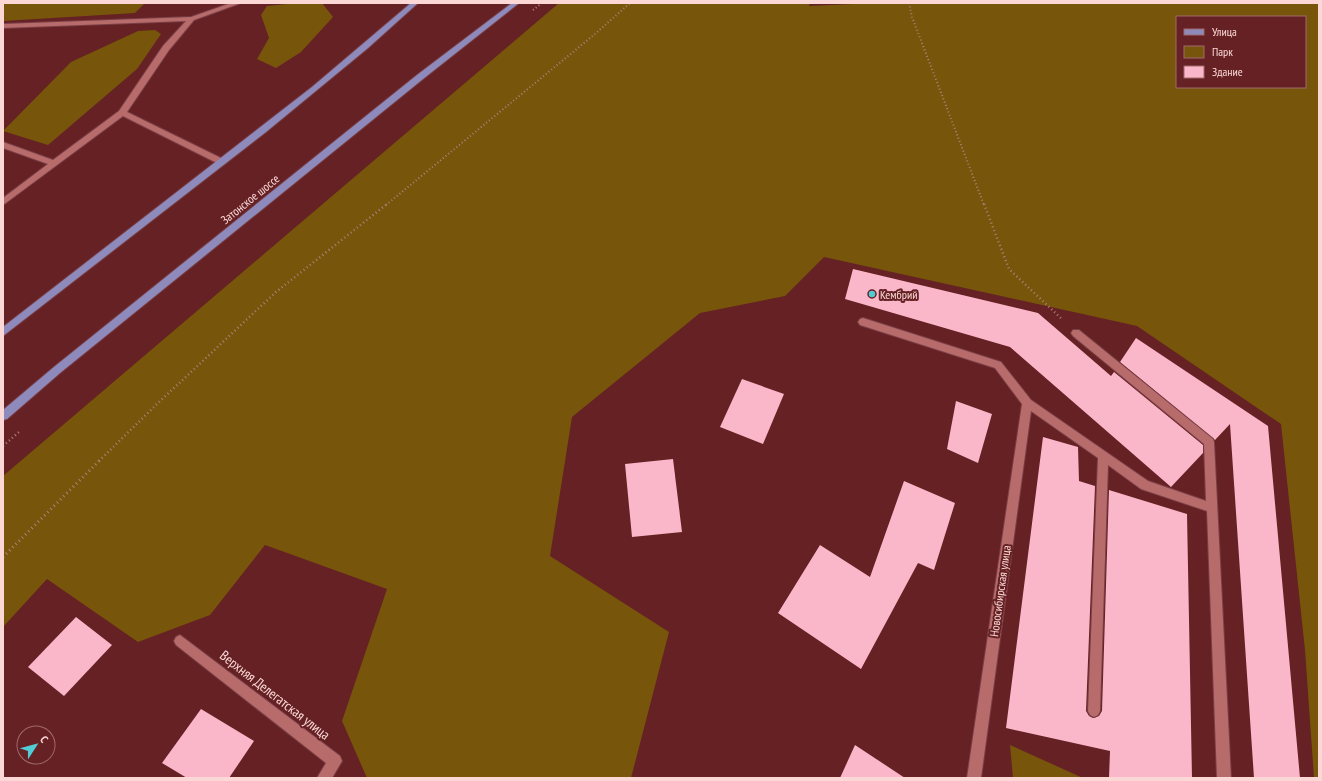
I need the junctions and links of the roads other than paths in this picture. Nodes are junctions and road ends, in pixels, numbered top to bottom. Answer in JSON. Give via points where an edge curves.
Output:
{"nodes":[{"id":1,"x":238,"y":3,"type":"edge"},
{"id":2,"x":415,"y":3,"type":"edge"},
{"id":3,"x":516,"y":3,"type":"edge"},
{"id":4,"x":192,"y":19,"type":"junction"},
{"id":5,"x":3,"y":26,"type":"edge"},
{"id":6,"x":122,"y":113,"type":"junction"},
{"id":7,"x":3,"y":145,"type":"edge"},
{"id":8,"x":222,"y":162,"type":"junction"},
{"id":9,"x":52,"y":163,"type":"junction"},
{"id":10,"x":3,"y":202,"type":"edge"},
{"id":11,"x":863,"y":322,"type":"dead end"},
{"id":12,"x":3,"y":332,"type":"edge"},
{"id":13,"x":1076,"y":333,"type":"road end"},
{"id":14,"x":1027,"y":403,"type":"junction"},
{"id":15,"x":3,"y":416,"type":"edge"},
{"id":16,"x":1103,"y":456,"type":"junction"},
{"id":17,"x":1212,"y":508,"type":"junction"},
{"id":18,"x":180,"y":641,"type":"dead end"},
{"id":19,"x":1094,"y":711,"type":"dead end"},
{"id":20,"x":324,"y":778,"type":"edge"},
{"id":21,"x":974,"y":778,"type":"edge"},
{"id":22,"x":1224,"y":778,"type":"edge"}],
"edges":[{"from":1,"to":4,"type":"street"},
{"from":2,"to":8,"type":"main road"},
{"from":3,"to":15,"type":"main road","name":"Затонское шоссе","via":[[414,82]]},
{"from":4,"to":5,"type":"street"},
{"from":4,"to":6,"type":"street","via":[[166,48]]},
{"from":6,"to":8,"type":"street"},
{"from":6,"to":9,"type":"street"},
{"from":7,"to":9,"type":"street"},
{"from":8,"to":12,"type":"main road"},
{"from":9,"to":10,"type":"street"},
{"from":11,"to":14,"type":"street","via":[[998,365]]},
{"from":13,"to":17,"type":"street","via":[[1209,442]]},
{"from":14,"to":16,"type":"street"},
{"from":14,"to":21,"type":"street","name":"Новосибирская улица"},
{"from":16,"to":17,"type":"street","via":[[1144,485]]},
{"from":16,"to":19,"type":"street"},
{"from":17,"to":22,"type":"street"},
{"from":18,"to":20,"type":"street","name":"Верхняя Делегатская улица","via":[[335,761]]}]}
